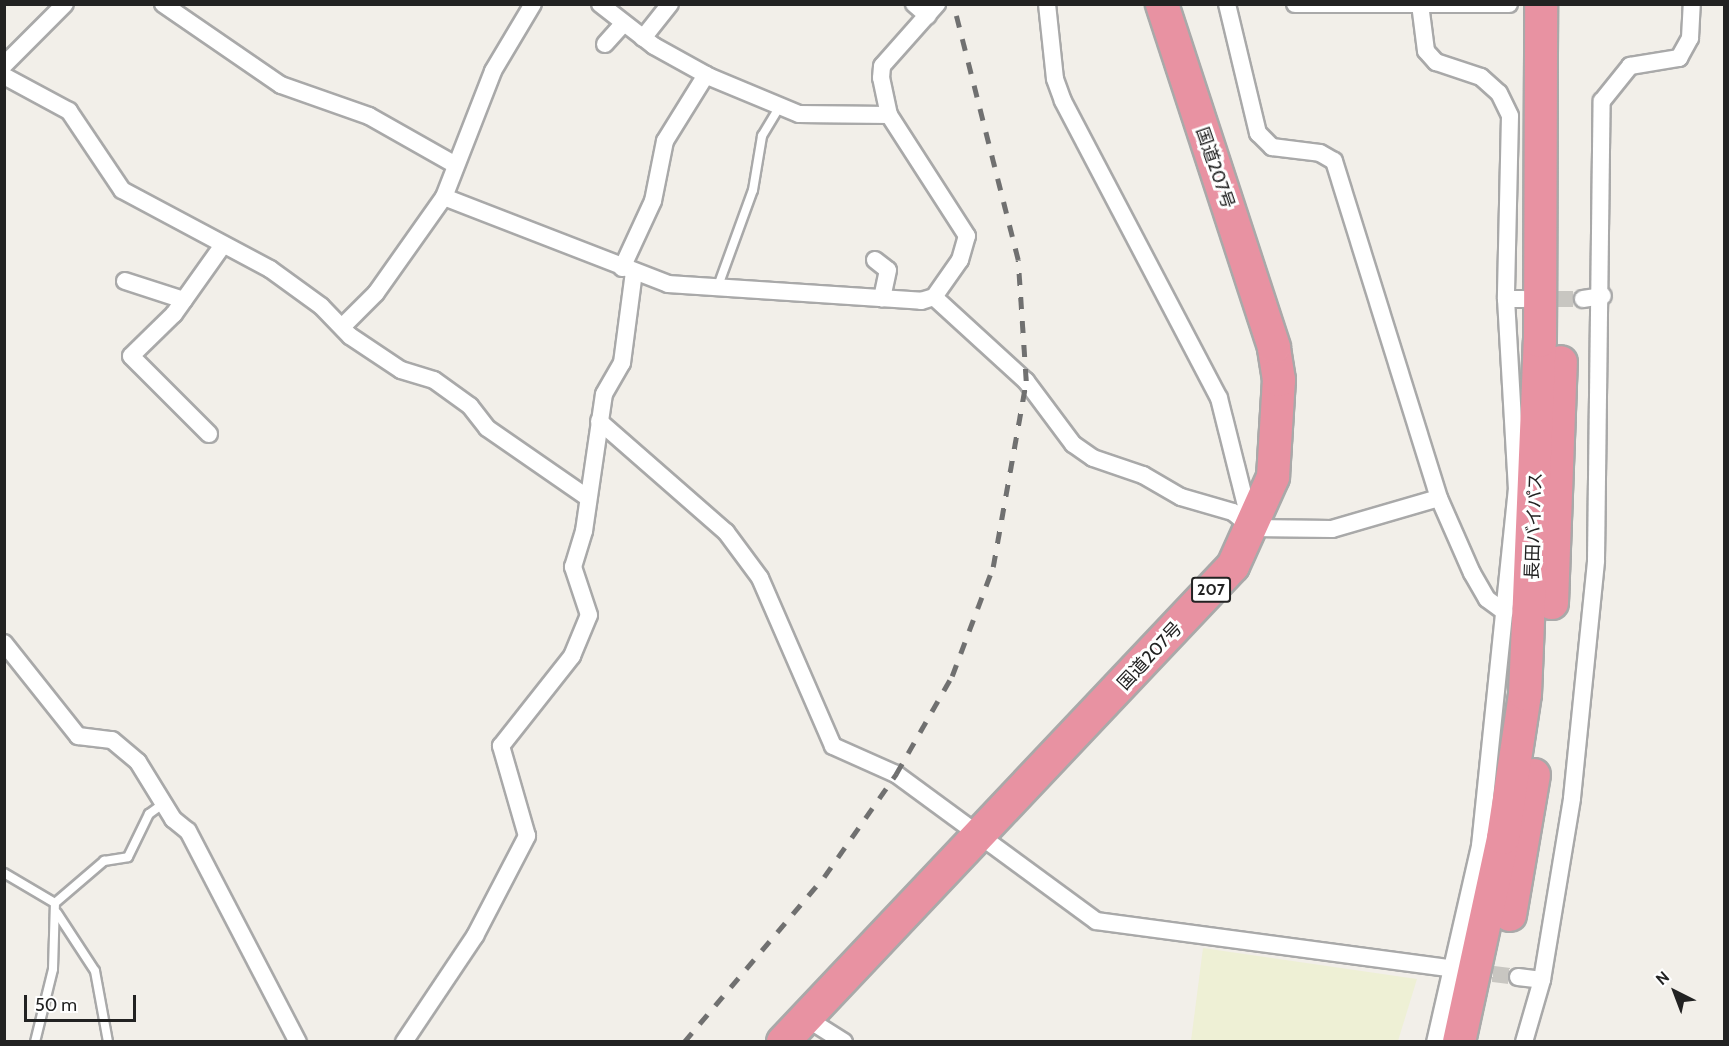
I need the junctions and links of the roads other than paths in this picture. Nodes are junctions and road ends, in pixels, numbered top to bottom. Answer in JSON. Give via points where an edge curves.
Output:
{"nodes":[{"id":1,"x":65,"y":4,"type":"edge"},
{"id":2,"x":163,"y":4,"type":"edge"},
{"id":3,"x":533,"y":4,"type":"edge"},
{"id":4,"x":600,"y":4,"type":"edge"},
{"id":5,"x":670,"y":4,"type":"edge"},
{"id":6,"x":914,"y":4,"type":"edge"},
{"id":7,"x":1047,"y":4,"type":"edge"},
{"id":8,"x":1162,"y":4,"type":"edge"},
{"id":9,"x":1227,"y":4,"type":"edge"},
{"id":10,"x":1295,"y":4,"type":"edge"},
{"id":11,"x":1509,"y":4,"type":"edge"},
{"id":12,"x":1541,"y":4,"type":"edge"},
{"id":13,"x":1562,"y":4,"type":"edge"},
{"id":14,"x":1692,"y":4,"type":"edge"},
{"id":15,"x":1420,"y":6,"type":"edge"},
{"id":16,"x":932,"y":10,"type":"edge"},
{"id":17,"x":624,"y":23,"type":"junction"},
{"id":18,"x":643,"y":38,"type":"junction"},
{"id":19,"x":605,"y":44,"type":"dead end"},
{"id":20,"x":4,"y":65,"type":"edge"},
{"id":21,"x":706,"y":75,"type":"junction"},
{"id":22,"x":4,"y":76,"type":"edge"},
{"id":23,"x":780,"y":106,"type":"junction"},
{"id":24,"x":889,"y":114,"type":"junction"},
{"id":25,"x":454,"y":164,"type":"junction"},
{"id":26,"x":444,"y":197,"type":"junction"},
{"id":27,"x":223,"y":245,"type":"junction"},
{"id":28,"x":875,"y":260,"type":"dead end"},
{"id":29,"x":628,"y":270,"type":"junction"},
{"id":30,"x":125,"y":281,"type":"dead end"},
{"id":31,"x":718,"y":286,"type":"junction"},
{"id":32,"x":1603,"y":296,"type":"junction"},
{"id":33,"x":934,"y":297,"type":"junction"},
{"id":34,"x":882,"y":298,"type":"junction"},
{"id":35,"x":1506,"y":299,"type":"junction"},
{"id":36,"x":1523,"y":299,"type":"tunnel mouth"},
{"id":37,"x":1583,"y":299,"type":"tunnel mouth"},
{"id":38,"x":184,"y":300,"type":"junction"},
{"id":39,"x":342,"y":327,"type":"junction"},
{"id":40,"x":599,"y":421,"type":"junction"},
{"id":41,"x":209,"y":434,"type":"dead end"},
{"id":42,"x":588,"y":498,"type":"junction"},
{"id":43,"x":1439,"y":498,"type":"junction"},
{"id":44,"x":1252,"y":528,"type":"junction"},
{"id":45,"x":1505,"y":612,"type":"junction"},
{"id":46,"x":4,"y":643,"type":"edge"},
{"id":47,"x":164,"y":804,"type":"junction"},
{"id":48,"x":976,"y":837,"type":"junction"},
{"id":49,"x":4,"y":873,"type":"edge"},
{"id":50,"x":56,"y":908,"type":"junction"},
{"id":51,"x":1459,"y":969,"type":"junction"},
{"id":52,"x":1518,"y":977,"type":"tunnel mouth"},
{"id":53,"x":1542,"y":980,"type":"junction"},
{"id":54,"x":806,"y":1018,"type":"junction"},
{"id":55,"x":35,"y":1041,"type":"edge"},
{"id":56,"x":108,"y":1041,"type":"edge"},
{"id":57,"x":298,"y":1041,"type":"edge"},
{"id":58,"x":404,"y":1041,"type":"edge"},
{"id":59,"x":783,"y":1041,"type":"edge"},
{"id":60,"x":844,"y":1041,"type":"edge"},
{"id":61,"x":1435,"y":1041,"type":"edge"},
{"id":62,"x":1459,"y":1041,"type":"edge"},
{"id":63,"x":1480,"y":1041,"type":"edge"},
{"id":64,"x":1524,"y":1041,"type":"edge"}],
"edges":[{"from":1,"to":20,"type":"street"},
{"from":2,"to":25,"type":"street","via":[[281,85],[369,116]]},
{"from":3,"to":25,"type":"street","via":[[493,71]]},
{"from":4,"to":17,"type":"street"},
{"from":5,"to":18,"type":"street"},
{"from":6,"to":16,"type":"street"},
{"from":7,"to":44,"type":"street","via":[[1055,79],[1062,101],[1220,398]]},
{"from":8,"to":44,"type":"highway","name":"国道207号","number":"207","via":[[1274,347],[1278,443],[1273,477]]},
{"from":9,"to":43,"type":"street","via":[[1258,133],[1272,147],[1320,153],[1334,161]]},
{"from":10,"to":15,"type":"street"},
{"from":11,"to":15,"type":"street"},
{"from":12,"to":62,"type":"highway","name":"長田バイパス","via":[[1540,341],[1525,694],[1503,838]]},
{"from":13,"to":63,"type":"highway","name":"長田バイパス","via":[[1561,360],[1553,587],[1526,836]]},
{"from":14,"to":32,"type":"street","via":[[1690,38],[1679,58],[1630,66],[1602,102]]},
{"from":15,"to":35,"type":"street","via":[[1426,51],[1436,62],[1482,78],[1499,93],[1510,116]]},
{"from":16,"to":24,"type":"street","via":[[882,66]]},
{"from":17,"to":18,"type":"street"},
{"from":17,"to":19,"type":"street"},
{"from":18,"to":21,"type":"street"},
{"from":21,"to":23,"type":"street"},
{"from":21,"to":29,"type":"street","via":[[665,141],[652,201]]},
{"from":22,"to":27,"type":"street","via":[[69,111],[122,190]]},
{"from":23,"to":24,"type":"street","via":[[799,114]]},
{"from":23,"to":31,"type":"lane","via":[[762,136],[753,190]]},
{"from":24,"to":33,"type":"street","via":[[967,236],[960,260]]},
{"from":25,"to":26,"type":"street"},
{"from":26,"to":29,"type":"street"},
{"from":26,"to":39,"type":"street","via":[[376,293]]},
{"from":27,"to":38,"type":"street"},
{"from":27,"to":39,"type":"street","via":[[270,269]]},
{"from":28,"to":34,"type":"street","via":[[888,270]]},
{"from":29,"to":31,"type":"street","via":[[668,284]]},
{"from":29,"to":40,"type":"street","via":[[622,363],[604,394]]},
{"from":30,"to":38,"type":"street"},
{"from":31,"to":34,"type":"street"},
{"from":32,"to":37,"type":"street"},
{"from":32,"to":53,"type":"street","via":[[1596,560],[1572,798]]},
{"from":33,"to":34,"type":"street"},
{"from":33,"to":44,"type":"street","via":[[1026,381],[1074,444],[1093,458],[1143,475],[1181,497],[1233,512]]},
{"from":35,"to":36,"type":"street"},
{"from":35,"to":45,"type":"street","via":[[1516,488]]},
{"from":38,"to":41,"type":"street","via":[[131,356]]},
{"from":39,"to":42,"type":"street","via":[[401,370],[434,380],[470,406],[487,428]]},
{"from":40,"to":42,"type":"street"},
{"from":40,"to":48,"type":"street","via":[[726,532],[760,579],[833,746],[896,774]]},
{"from":42,"to":58,"type":"street","via":[[573,567],[589,615],[572,656],[501,746],[527,836],[475,936]]},
{"from":43,"to":44,"type":"street","via":[[1332,529]]},
{"from":43,"to":45,"type":"street","via":[[1487,599]]},
{"from":44,"to":48,"type":"highway","name":"国道207号","number":"207","via":[[1233,566]]},
{"from":45,"to":51,"type":"street","via":[[1480,846]]},
{"from":46,"to":47,"type":"street","via":[[78,736],[112,740],[138,762]]},
{"from":47,"to":50,"type":"lane","via":[[149,814],[128,857],[104,861]]},
{"from":47,"to":57,"type":"street","via":[[188,831]]},
{"from":48,"to":51,"type":"street","via":[[1052,883],[1096,921]]},
{"from":48,"to":54,"type":"highway","name":"国道207号","number":"207"},
{"from":49,"to":50,"type":"lane"},
{"from":50,"to":55,"type":"lane","via":[[49,998]]},
{"from":50,"to":56,"type":"lane","via":[[95,971]]},
{"from":51,"to":61,"type":"street"},
{"from":52,"to":53,"type":"street"},
{"from":53,"to":64,"type":"street"},
{"from":54,"to":59,"type":"highway","name":"国道207号","number":"207"},
{"from":54,"to":60,"type":"street"}]}
